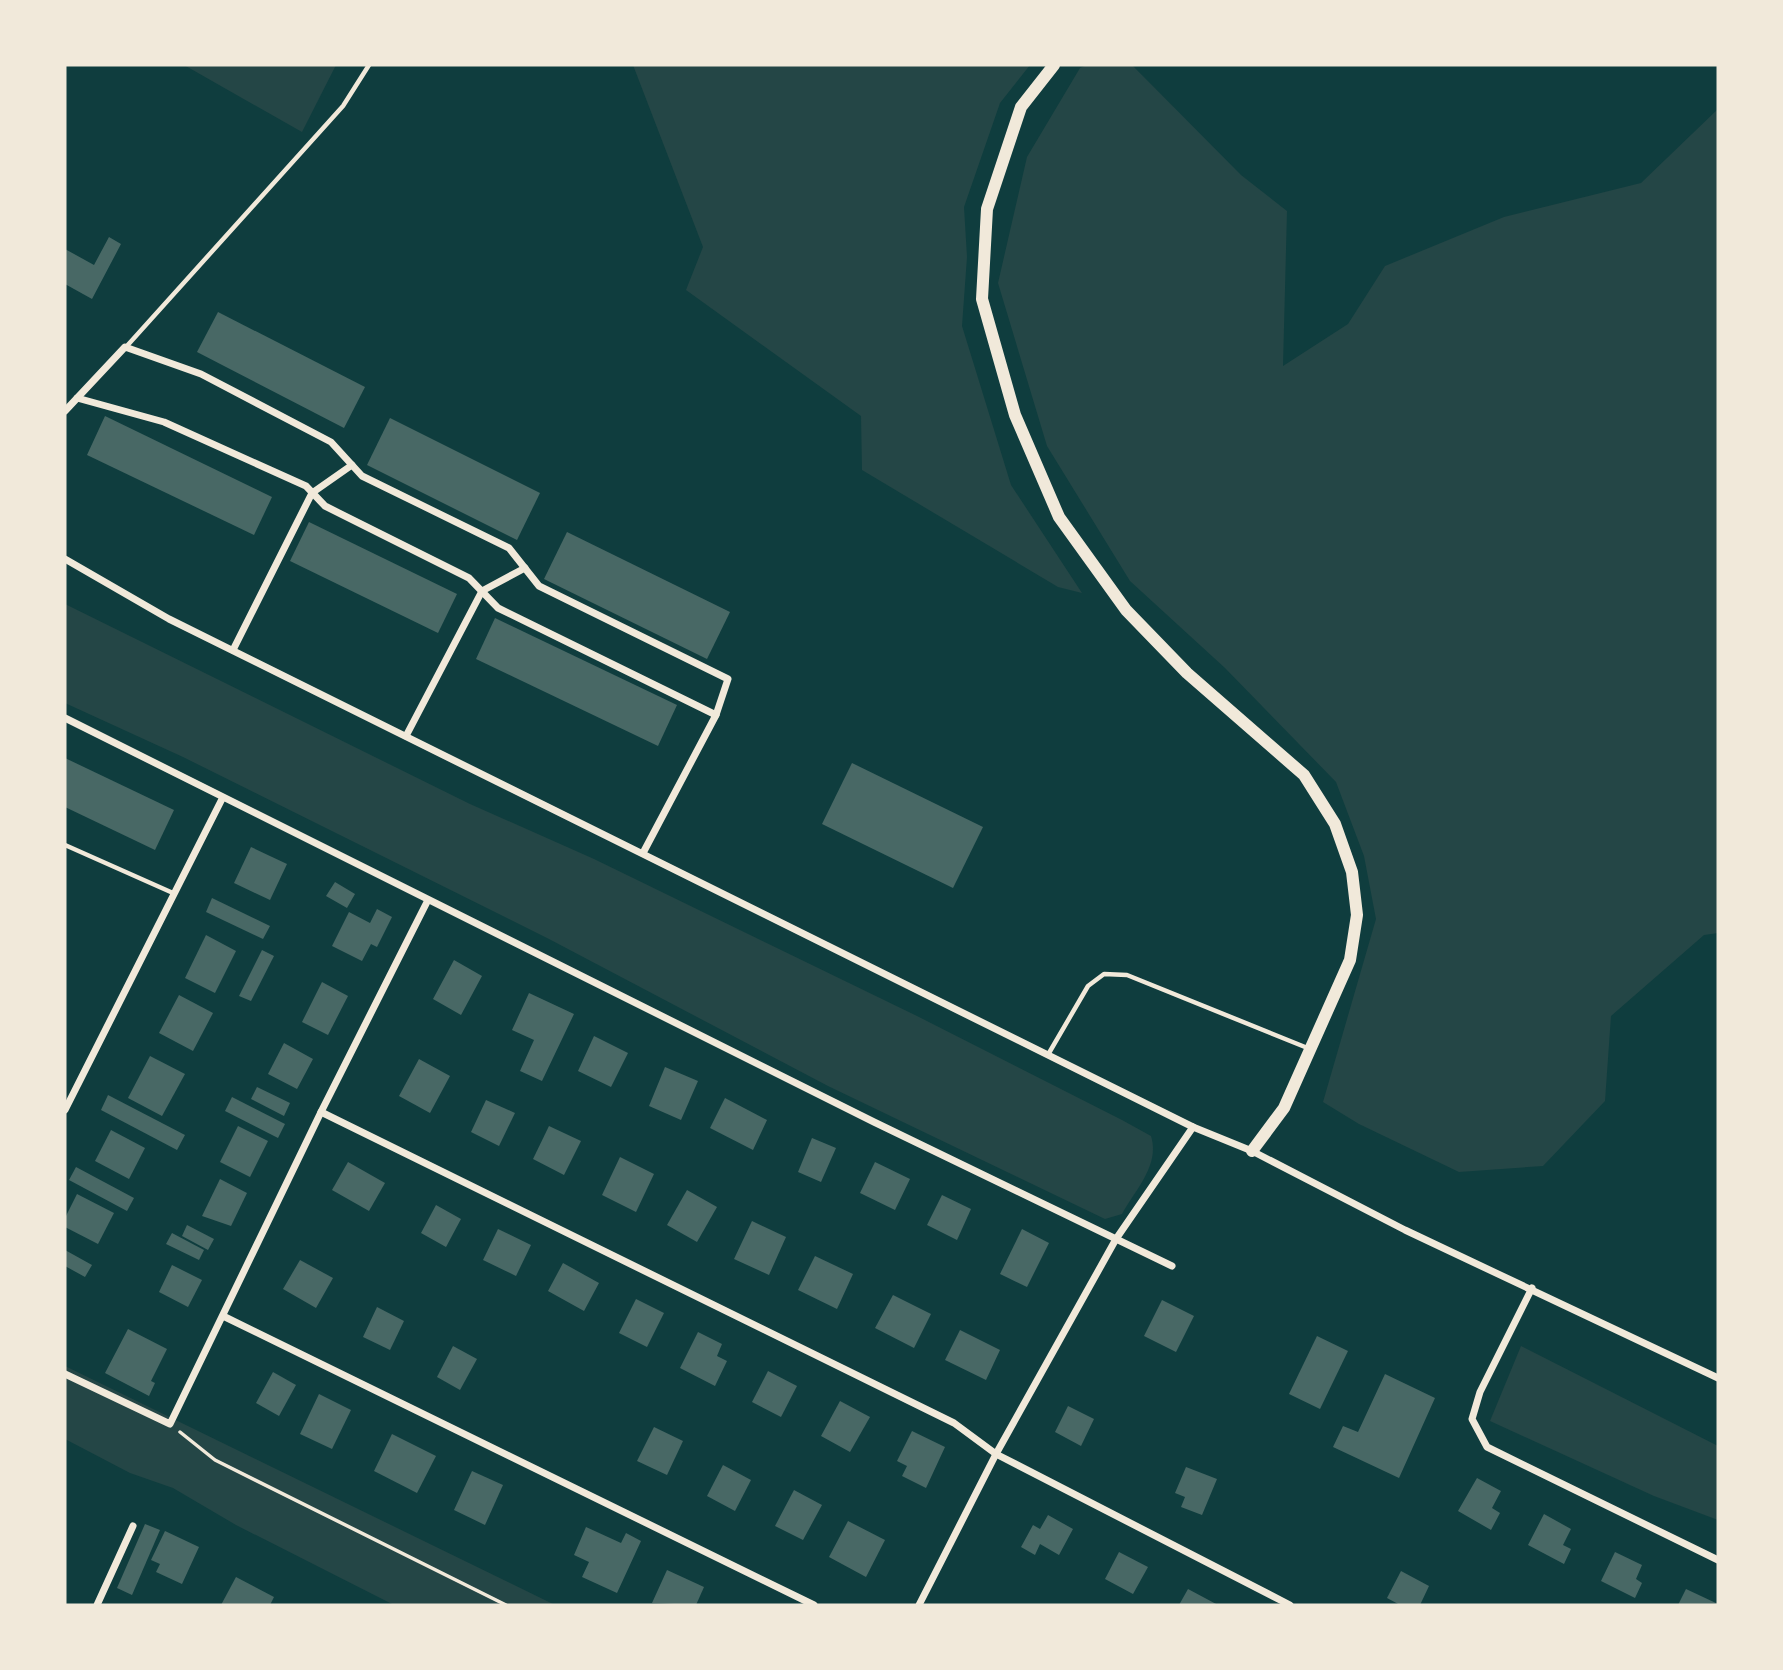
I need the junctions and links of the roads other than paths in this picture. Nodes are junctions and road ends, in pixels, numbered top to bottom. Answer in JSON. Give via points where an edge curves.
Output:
{"nodes":[{"id":1,"x":369,"y":65,"type":"edge"},
{"id":2,"x":1054,"y":65,"type":"edge"},
{"id":3,"x":125,"y":347,"type":"junction"},
{"id":4,"x":77,"y":398,"type":"junction"},
{"id":5,"x":65,"y":411,"type":"edge"},
{"id":6,"x":352,"y":465,"type":"junction"},
{"id":7,"x":312,"y":493,"type":"junction"},
{"id":8,"x":65,"y":559,"type":"edge"},
{"id":9,"x":525,"y":568,"type":"junction"},
{"id":10,"x":482,"y":591,"type":"junction"},
{"id":11,"x":233,"y":650,"type":"junction"},
{"id":12,"x":716,"y":715,"type":"junction"},
{"id":13,"x":65,"y":718,"type":"edge"},
{"id":14,"x":406,"y":736,"type":"junction"},
{"id":15,"x":222,"y":799,"type":"junction"},
{"id":16,"x":65,"y":845,"type":"edge"},
{"id":17,"x":643,"y":853,"type":"junction"},
{"id":18,"x":173,"y":894,"type":"junction"},
{"id":19,"x":428,"y":900,"type":"junction"},
{"id":20,"x":1310,"y":1049,"type":"junction"},
{"id":21,"x":1049,"y":1053,"type":"junction"},
{"id":22,"x":65,"y":1111,"type":"edge"},
{"id":23,"x":321,"y":1112,"type":"junction"},
{"id":24,"x":1194,"y":1127,"type":"junction"},
{"id":25,"x":1252,"y":1151,"type":"junction"},
{"id":26,"x":1116,"y":1239,"type":"junction"},
{"id":27,"x":1172,"y":1266,"type":"dead end"},
{"id":28,"x":1531,"y":1288,"type":"junction"},
{"id":29,"x":223,"y":1316,"type":"junction"},
{"id":30,"x":65,"y":1374,"type":"edge"},
{"id":31,"x":1718,"y":1378,"type":"edge"},
{"id":32,"x":996,"y":1454,"type":"junction"},
{"id":33,"x":133,"y":1526,"type":"dead end"},
{"id":34,"x":1718,"y":1560,"type":"edge"},
{"id":35,"x":97,"y":1605,"type":"edge"},
{"id":36,"x":814,"y":1605,"type":"edge"},
{"id":37,"x":919,"y":1605,"type":"edge"},
{"id":38,"x":1290,"y":1605,"type":"edge"}],
"edges":[{"from":1,"to":3,"type":"lane","via":[[343,106]]},
{"from":2,"to":20,"type":"street","via":[[1021,107],[988,209],[982,299],[1015,415],[1059,517],[1126,610],[1187,673],[1304,775],[1335,824],[1352,872],[1357,915],[1350,960]]},
{"from":3,"to":4,"type":"street"},
{"from":3,"to":6,"type":"street","via":[[201,374],[331,442]]},
{"from":4,"to":5,"type":"street"},
{"from":4,"to":7,"type":"street","via":[[164,422],[306,486]]},
{"from":6,"to":7,"type":"street"},
{"from":6,"to":9,"type":"street","via":[[362,476],[509,548]]},
{"from":7,"to":10,"type":"street","via":[[325,506],[469,578]]},
{"from":7,"to":11,"type":"street"},
{"from":8,"to":11,"type":"street"},
{"from":9,"to":10,"type":"street"},
{"from":9,"to":12,"type":"street","via":[[539,586],[729,679]]},
{"from":10,"to":12,"type":"street","via":[[498,608]]},
{"from":10,"to":14,"type":"street"},
{"from":11,"to":14,"type":"street"},
{"from":12,"to":17,"type":"street"},
{"from":13,"to":15,"type":"street"},
{"from":14,"to":17,"type":"street"},
{"from":15,"to":18,"type":"street"},
{"from":15,"to":19,"type":"street"},
{"from":16,"to":18,"type":"lane"},
{"from":17,"to":21,"type":"street"},
{"from":18,"to":22,"type":"street"},
{"from":19,"to":23,"type":"street"},
{"from":19,"to":26,"type":"street"},
{"from":20,"to":21,"type":"lane","via":[[1127,975],[1104,974],[1088,986]]},
{"from":20,"to":25,"type":"street","via":[[1284,1108]]},
{"from":21,"to":24,"type":"street"},
{"from":23,"to":29,"type":"street"},
{"from":23,"to":32,"type":"street","via":[[954,1423]]},
{"from":24,"to":25,"type":"street"},
{"from":24,"to":26,"type":"street"},
{"from":25,"to":28,"type":"street"},
{"from":26,"to":27,"type":"street"},
{"from":26,"to":32,"type":"street"},
{"from":28,"to":31,"type":"street"},
{"from":28,"to":34,"type":"street","via":[[1472,1419],[1487,1447]]},
{"from":29,"to":30,"type":"street","via":[[170,1424]]},
{"from":29,"to":36,"type":"street"},
{"from":32,"to":37,"type":"street"},
{"from":32,"to":38,"type":"street"},
{"from":33,"to":35,"type":"street"}]}
